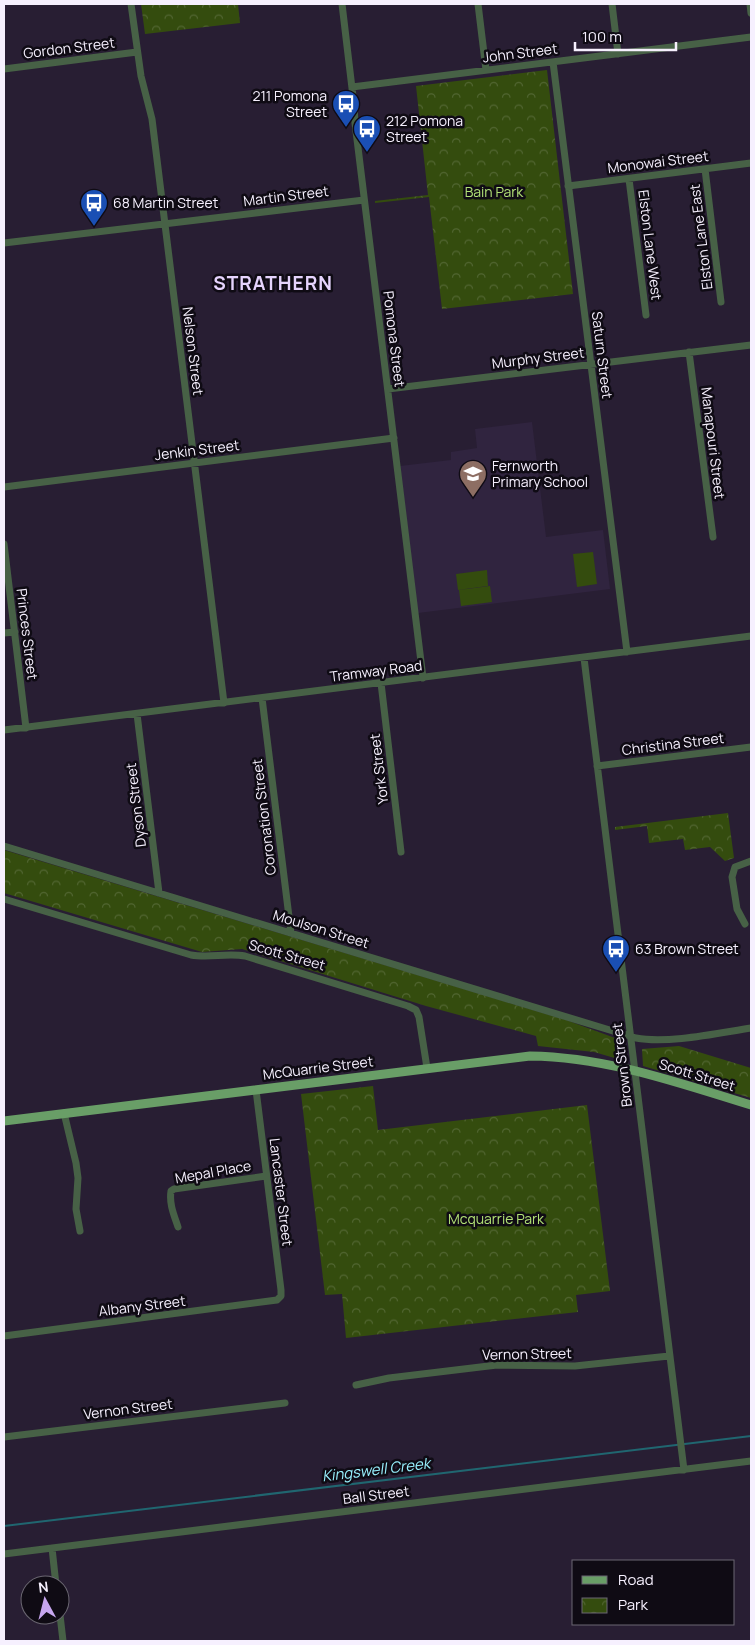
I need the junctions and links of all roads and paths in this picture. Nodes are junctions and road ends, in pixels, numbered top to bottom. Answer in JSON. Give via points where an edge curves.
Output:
{"nodes":[{"id":1,"x":132,"y":4,"type":"edge"},
{"id":2,"x":342,"y":4,"type":"edge"},
{"id":3,"x":478,"y":4,"type":"edge"},
{"id":4,"x":612,"y":4,"type":"edge"},
{"id":5,"x":750,"y":4,"type":"edge"},
{"id":6,"x":751,"y":13,"type":"edge"},
{"id":7,"x":751,"y":37,"type":"edge"},
{"id":8,"x":138,"y":52,"type":"junction"},
{"id":9,"x":618,"y":54,"type":"junction"},
{"id":10,"x":553,"y":62,"type":"junction"},
{"id":11,"x":4,"y":69,"type":"edge"},
{"id":12,"x":486,"y":70,"type":"junction"},
{"id":13,"x":352,"y":87,"type":"junction"},
{"id":14,"x":751,"y":163,"type":"edge"},
{"id":15,"x":705,"y":169,"type":"junction"},
{"id":16,"x":629,"y":179,"type":"junction"},
{"id":17,"x":568,"y":186,"type":"junction"},
{"id":18,"x":364,"y":200,"type":"junction"},
{"id":19,"x":164,"y":224,"type":"junction"},
{"id":20,"x":4,"y":243,"type":"edge"},
{"id":21,"x":721,"y":302,"type":"dead end"},
{"id":22,"x":646,"y":315,"type":"dead end"},
{"id":23,"x":751,"y":345,"type":"edge"},
{"id":24,"x":689,"y":352,"type":"junction"},
{"id":25,"x":590,"y":364,"type":"junction"},
{"id":26,"x":388,"y":389,"type":"junction"},
{"id":27,"x":394,"y":438,"type":"junction"},
{"id":28,"x":194,"y":464,"type":"junction"},
{"id":29,"x":4,"y":487,"type":"edge"},
{"id":30,"x":712,"y":537,"type":"dead end"},
{"id":31,"x":4,"y":544,"type":"edge"},
{"id":32,"x":14,"y":632,"type":"junction"},
{"id":33,"x":4,"y":633,"type":"edge"},
{"id":34,"x":751,"y":636,"type":"edge"},
{"id":35,"x":627,"y":652,"type":"junction"},
{"id":36,"x":584,"y":658,"type":"junction"},
{"id":37,"x":423,"y":678,"type":"junction"},
{"id":38,"x":381,"y":683,"type":"junction"},
{"id":39,"x":262,"y":698,"type":"junction"},
{"id":40,"x":224,"y":703,"type":"junction"},
{"id":41,"x":137,"y":714,"type":"junction"},
{"id":42,"x":26,"y":728,"type":"junction"},
{"id":43,"x":4,"y":730,"type":"edge"},
{"id":44,"x":751,"y":747,"type":"edge"},
{"id":45,"x":597,"y":766,"type":"junction"},
{"id":46,"x":4,"y":846,"type":"edge"},
{"id":47,"x":402,"y":852,"type":"dead end"},
{"id":48,"x":751,"y":861,"type":"edge"},
{"id":49,"x":159,"y":893,"type":"junction"},
{"id":50,"x":4,"y":900,"type":"edge"},
{"id":51,"x":744,"y":924,"type":"dead end"},
{"id":52,"x":291,"y":933,"type":"junction"},
{"id":53,"x":751,"y":1028,"type":"edge"},
{"id":54,"x":630,"y":1036,"type":"junction"},
{"id":55,"x":426,"y":1068,"type":"junction"},
{"id":56,"x":635,"y":1070,"type":"junction"},
{"id":57,"x":256,"y":1090,"type":"junction"},
{"id":58,"x":751,"y":1105,"type":"edge"},
{"id":59,"x":64,"y":1113,"type":"junction"},
{"id":60,"x":4,"y":1121,"type":"edge"},
{"id":61,"x":266,"y":1176,"type":"junction"},
{"id":62,"x":178,"y":1227,"type":"dead end"},
{"id":63,"x":80,"y":1231,"type":"dead end"},
{"id":64,"x":281,"y":1296,"type":"joint"},
{"id":65,"x":4,"y":1336,"type":"edge"},
{"id":66,"x":669,"y":1356,"type":"junction"},
{"id":67,"x":356,"y":1385,"type":"dead end"},
{"id":68,"x":285,"y":1403,"type":"dead end"},
{"id":69,"x":4,"y":1437,"type":"edge"},
{"id":70,"x":751,"y":1461,"type":"edge"},
{"id":71,"x":684,"y":1470,"type":"junction"},
{"id":72,"x":52,"y":1548,"type":"junction"},
{"id":73,"x":4,"y":1554,"type":"edge"},
{"id":74,"x":55,"y":1575,"type":"edge"},
{"id":75,"x":61,"y":1625,"type":"edge"},
{"id":76,"x":63,"y":1641,"type":"edge"}],
"edges":[{"from":1,"to":8,"type":"street","name":"Nelson Street"},
{"from":2,"to":13,"type":"street","name":"Pomona Street"},
{"from":3,"to":12,"type":"street"},
{"from":4,"to":9,"type":"street"},
{"from":5,"to":6,"type":"street"},
{"from":7,"to":9,"type":"street","name":"John Street"},
{"from":8,"to":11,"type":"street","name":"Gordon Street"},
{"from":8,"to":19,"type":"street","name":"Nelson Street","via":[[152,119]]},
{"from":9,"to":10,"type":"street","name":"John Street"},
{"from":10,"to":12,"type":"street","name":"John Street"},
{"from":10,"to":17,"type":"street","name":"Saturn Street"},
{"from":12,"to":13,"type":"street","name":"John Street"},
{"from":13,"to":18,"type":"street","name":"Pomona Street"},
{"from":14,"to":15,"type":"street","name":"Monowai Street"},
{"from":15,"to":16,"type":"street","name":"Monowai Street"},
{"from":15,"to":21,"type":"street","name":"Elston Lane East"},
{"from":16,"to":17,"type":"street","name":"Monowai Street"},
{"from":16,"to":22,"type":"street","name":"Elston Lane West"},
{"from":17,"to":25,"type":"street","name":"Saturn Street"},
{"from":18,"to":19,"type":"street","name":"Martin Street"},
{"from":18,"to":26,"type":"street","name":"Pomona Street"},
{"from":19,"to":20,"type":"street","name":"Martin Street"},
{"from":19,"to":28,"type":"street","name":"Nelson Street"},
{"from":23,"to":24,"type":"street","name":"Murphy Street"},
{"from":24,"to":25,"type":"street","name":"Murphy Street"},
{"from":24,"to":30,"type":"street","name":"Manapouri Street"},
{"from":25,"to":26,"type":"street","name":"Murphy Street"},
{"from":25,"to":35,"type":"street","name":"Saturn Street"},
{"from":26,"to":27,"type":"street","name":"Pomona Street"},
{"from":27,"to":28,"type":"street","name":"Jenkin Street"},
{"from":27,"to":37,"type":"street","name":"Pomona Street"},
{"from":28,"to":29,"type":"street","name":"Jenkin Street"},
{"from":28,"to":40,"type":"street","name":"Nelson Street"},
{"from":31,"to":32,"type":"street","name":"Princes Street"},
{"from":32,"to":33,"type":"street"},
{"from":32,"to":42,"type":"street","name":"Princes Street"},
{"from":34,"to":35,"type":"street","name":"Tramway Road"},
{"from":35,"to":36,"type":"street","name":"Tramway Road"},
{"from":36,"to":37,"type":"street","name":"Tramway Road"},
{"from":36,"to":45,"type":"street","name":"Brown Street"},
{"from":37,"to":38,"type":"street","name":"Tramway Road"},
{"from":38,"to":39,"type":"street","name":"Tramway Road"},
{"from":38,"to":47,"type":"street","name":"York Street"},
{"from":39,"to":40,"type":"street","name":"Tramway Road"},
{"from":39,"to":52,"type":"street","name":"Coronation Street"},
{"from":40,"to":41,"type":"street","name":"Tramway Road"},
{"from":41,"to":42,"type":"street","name":"Tramway Road"},
{"from":41,"to":49,"type":"street","name":"Dyson Street"},
{"from":42,"to":43,"type":"street","name":"Tramway Road"},
{"from":44,"to":45,"type":"street","name":"Christina Street"},
{"from":45,"to":54,"type":"street","name":"Brown Street"},
{"from":46,"to":49,"type":"street","name":"Moulson Street"},
{"from":48,"to":51,"type":"street","via":[[735,867],[732,873],[737,909]]},
{"from":49,"to":52,"type":"street","name":"Moulson Street"},
{"from":50,"to":55,"type":"street","name":"Scott Street","via":[[191,955],[245,956],[408,1006],[420,1017]]},
{"from":52,"to":54,"type":"street","name":"Moulson Street"},
{"from":53,"to":54,"type":"street","via":[[665,1039]]},
{"from":54,"to":56,"type":"street","name":"Brown Street"},
{"from":55,"to":56,"type":"main road","name":"McQuarrie Street","via":[[540,1056]]},
{"from":55,"to":57,"type":"main road","name":"McQuarrie Street"},
{"from":56,"to":58,"type":"main road","name":"Scott Street"},
{"from":56,"to":66,"type":"street","name":"Brown Street"},
{"from":57,"to":59,"type":"main road","name":"McQuarrie Street"},
{"from":57,"to":61,"type":"street","name":"Lancaster Street"},
{"from":59,"to":60,"type":"main road","name":"McQuarrie Street"},
{"from":59,"to":63,"type":"street","via":[[76,1163],[76,1209]]},
{"from":61,"to":62,"type":"street","name":"Mepal Place","via":[[174,1189],[170,1196],[171,1209]]},
{"from":61,"to":64,"type":"street","name":"Lancaster Street"},
{"from":64,"to":65,"type":"street","name":"Albany Street","via":[[272,1301]]},
{"from":66,"to":67,"type":"street","name":"Vernon Street","via":[[574,1366],[497,1365]]},
{"from":66,"to":71,"type":"street","name":"Brown Street"},
{"from":68,"to":69,"type":"street","name":"Vernon Street"},
{"from":70,"to":71,"type":"street","name":"Ball Street"},
{"from":71,"to":72,"type":"street","name":"Ball Street"},
{"from":72,"to":73,"type":"street","name":"Ball Street"},
{"from":72,"to":74,"type":"street"},
{"from":75,"to":76,"type":"street"}]}
